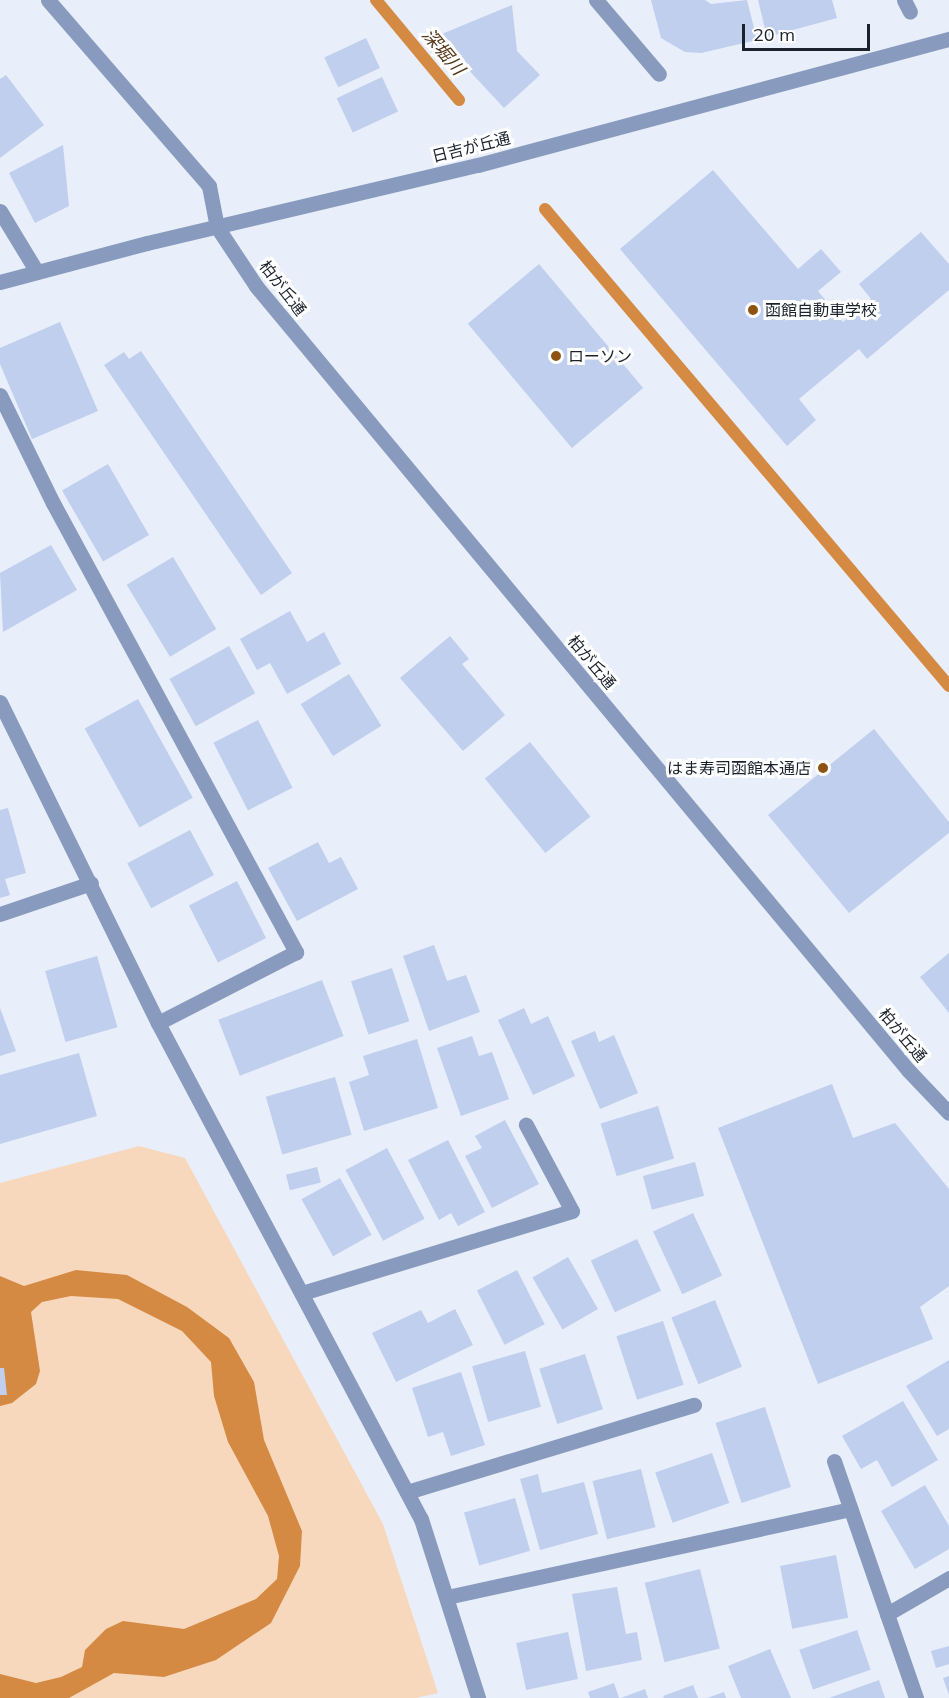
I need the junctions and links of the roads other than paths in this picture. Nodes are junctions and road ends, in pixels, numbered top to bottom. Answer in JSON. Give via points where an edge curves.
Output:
{"nodes":[{"id":1,"x":48,"y":0,"type":"edge"},
{"id":2,"x":596,"y":0,"type":"edge"},
{"id":3,"x":949,"y":39,"type":"edge"},
{"id":4,"x":659,"y":74,"type":"dead end"},
{"id":5,"x":0,"y":211,"type":"edge"},
{"id":6,"x":217,"y":227,"type":"junction"},
{"id":7,"x":37,"y":272,"type":"junction"},
{"id":8,"x":0,"y":282,"type":"edge"},
{"id":9,"x":0,"y":395,"type":"edge"},
{"id":10,"x":0,"y":702,"type":"edge"},
{"id":11,"x":91,"y":883,"type":"junction"},
{"id":12,"x":0,"y":914,"type":"edge"},
{"id":13,"x":158,"y":1023,"type":"junction"},
{"id":14,"x":949,"y":1113,"type":"edge"},
{"id":15,"x":526,"y":1125,"type":"dead end"},
{"id":16,"x":302,"y":1293,"type":"junction"},
{"id":17,"x":694,"y":1405,"type":"dead end"},
{"id":18,"x":834,"y":1461,"type":"dead end"},
{"id":19,"x":407,"y":1492,"type":"junction"},
{"id":20,"x":851,"y":1509,"type":"junction"},
{"id":21,"x":949,"y":1578,"type":"edge"},
{"id":22,"x":447,"y":1597,"type":"junction"},
{"id":23,"x":887,"y":1614,"type":"junction"},
{"id":24,"x":478,"y":1698,"type":"edge"},
{"id":25,"x":916,"y":1698,"type":"edge"}],
"edges":[{"from":1,"to":6,"type":"street","via":[[209,186]]},
{"from":2,"to":4,"type":"street"},
{"from":3,"to":6,"type":"street","name":"日吉が丘通","via":[[478,165]]},
{"from":5,"to":7,"type":"street"},
{"from":6,"to":7,"type":"street","name":"日吉が丘通"},
{"from":6,"to":14,"type":"street","name":"柏が丘通","via":[[264,296],[908,1070]]},
{"from":7,"to":8,"type":"street","name":"日吉が丘通"},
{"from":9,"to":13,"type":"street","via":[[53,503],[296,952]]},
{"from":10,"to":11,"type":"street"},
{"from":11,"to":12,"type":"street"},
{"from":11,"to":13,"type":"street"},
{"from":13,"to":16,"type":"street"},
{"from":15,"to":16,"type":"street","via":[[573,1211]]},
{"from":16,"to":19,"type":"street"},
{"from":17,"to":19,"type":"street"},
{"from":18,"to":20,"type":"street"},
{"from":19,"to":22,"type":"street"},
{"from":20,"to":22,"type":"street"},
{"from":20,"to":23,"type":"street"},
{"from":21,"to":23,"type":"street"},
{"from":22,"to":24,"type":"street"},
{"from":23,"to":25,"type":"street"}]}
